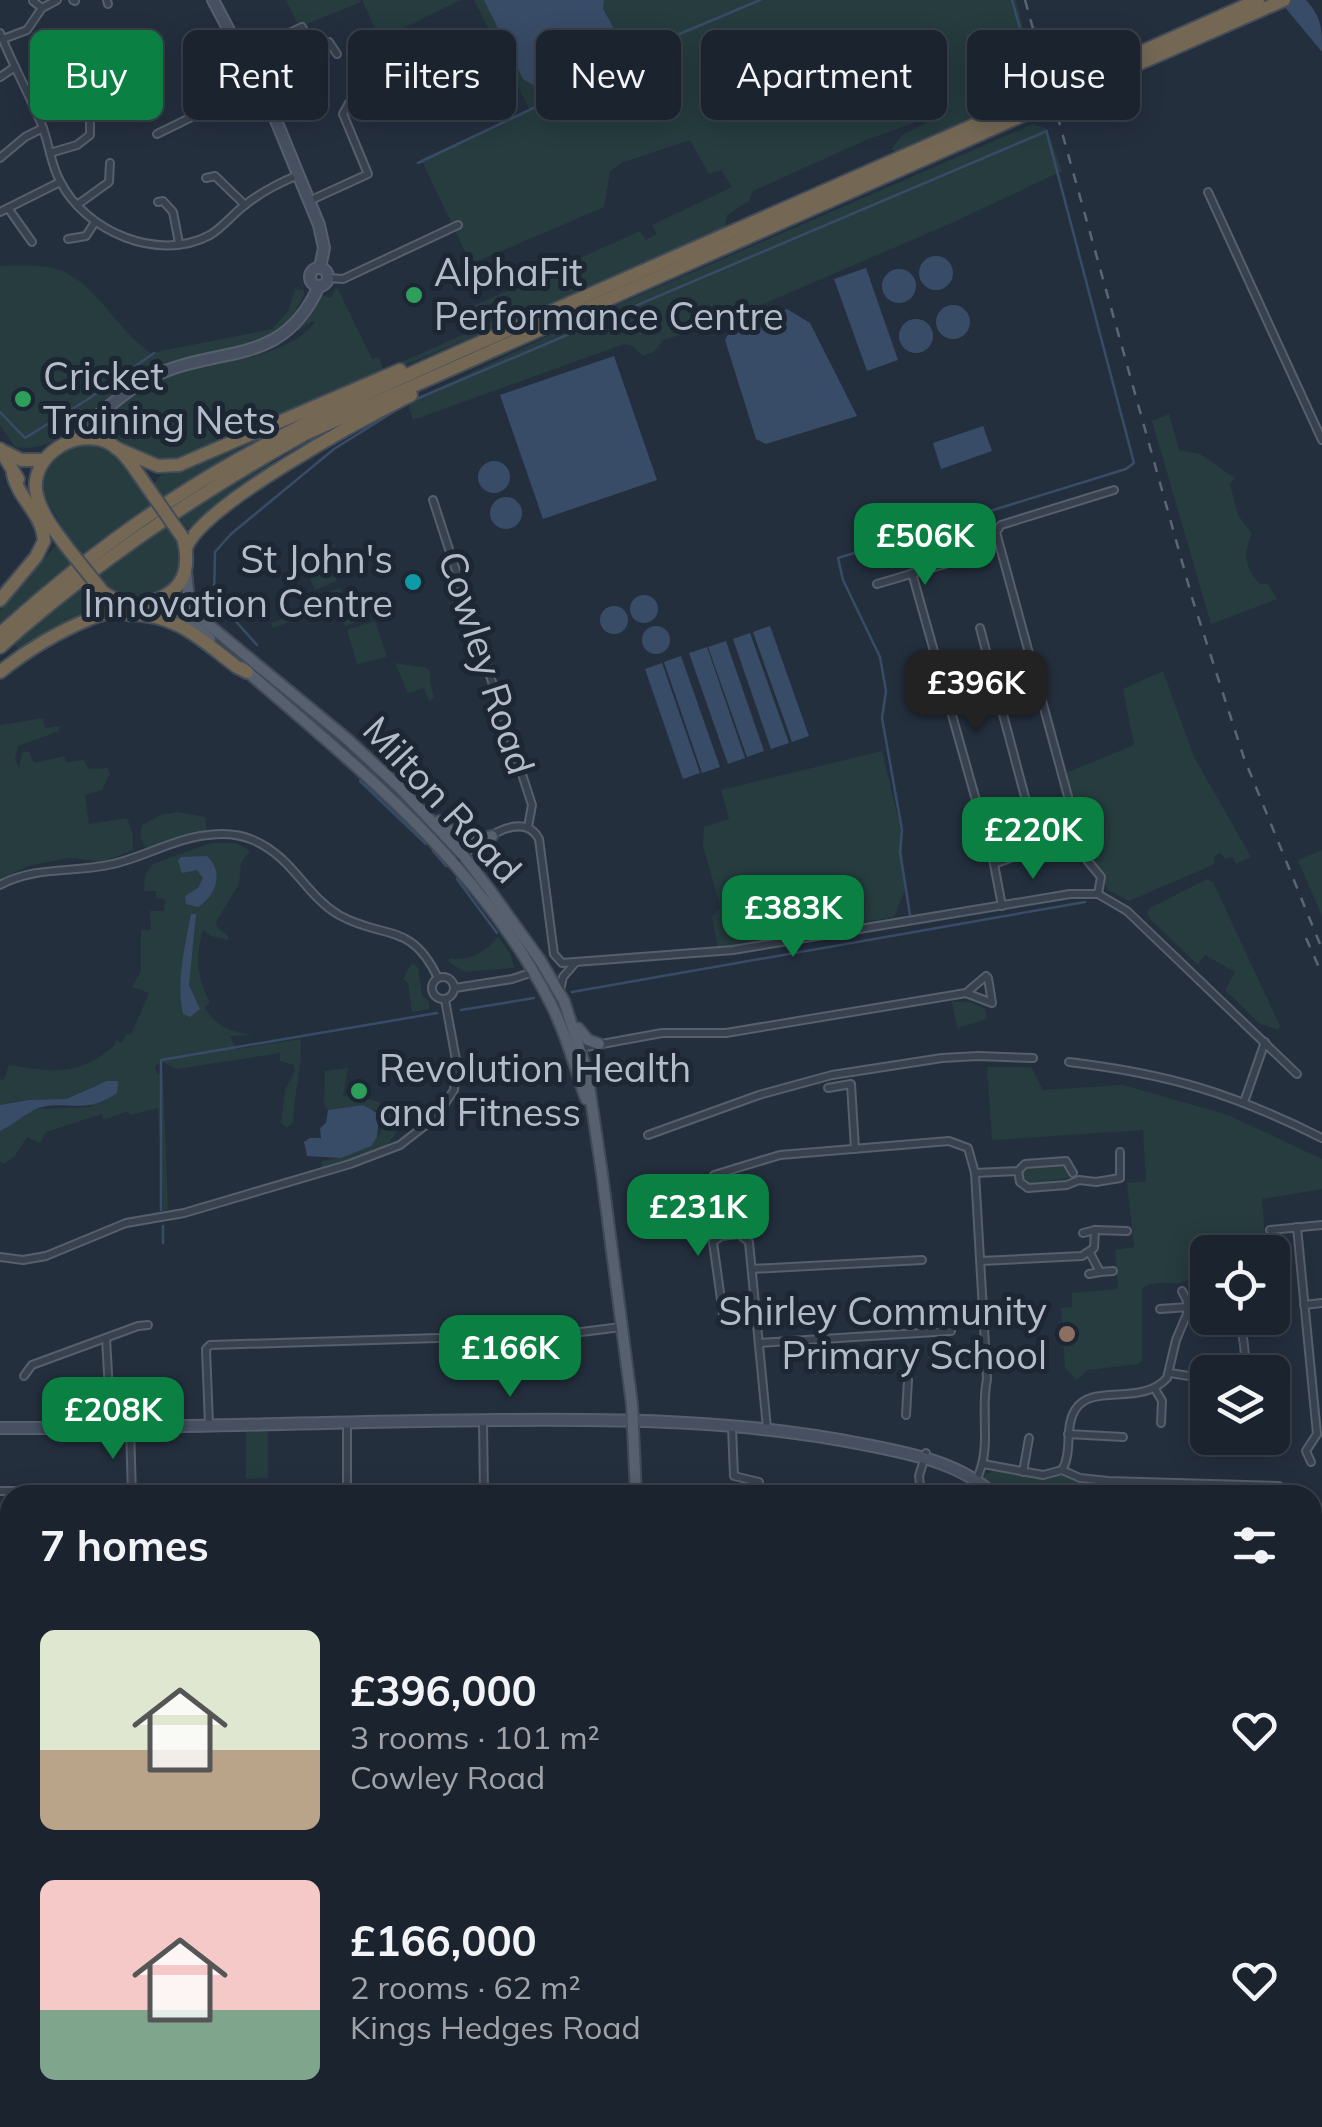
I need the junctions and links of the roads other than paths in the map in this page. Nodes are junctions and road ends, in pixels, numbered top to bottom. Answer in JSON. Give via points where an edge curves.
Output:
{"nodes":[{"id":1,"x":57,"y":0,"type":"edge"},
{"id":2,"x":213,"y":0,"type":"edge"},
{"id":3,"x":1284,"y":0,"type":"edge"},
{"id":4,"x":33,"y":1,"type":"edge"},
{"id":5,"x":1253,"y":6,"type":"edge"},
{"id":6,"x":42,"y":8,"type":"junction"},
{"id":7,"x":229,"y":30,"type":"edge"},
{"id":8,"x":1,"y":36,"type":"edge"},
{"id":9,"x":328,"y":42,"type":"edge"},
{"id":10,"x":338,"y":54,"type":"dead end"},
{"id":11,"x":1140,"y":57,"type":"edge"},
{"id":12,"x":16,"y":67,"type":"junction"},
{"id":13,"x":0,"y":77,"type":"edge"},
{"id":14,"x":30,"y":97,"type":"edge"},
{"id":15,"x":348,"y":105,"type":"edge"},
{"id":16,"x":40,"y":120,"type":"edge"},
{"id":17,"x":90,"y":120,"type":"edge"},
{"id":18,"x":185,"y":120,"type":"edge"},
{"id":19,"x":274,"y":120,"type":"edge"},
{"id":20,"x":999,"y":120,"type":"edge"},
{"id":21,"x":1001,"y":120,"type":"edge"},
{"id":22,"x":43,"y":128,"type":"junction"},
{"id":23,"x":157,"y":134,"type":"dead end"},
{"id":24,"x":50,"y":153,"type":"junction"},
{"id":25,"x":0,"y":158,"type":"edge"},
{"id":26,"x":110,"y":162,"type":"dead end"},
{"id":27,"x":298,"y":174,"type":"junction"},
{"id":28,"x":206,"y":178,"type":"dead end"},
{"id":29,"x":60,"y":182,"type":"junction"},
{"id":30,"x":1208,"y":192,"type":"dead end"},
{"id":31,"x":158,"y":202,"type":"dead end"},
{"id":32,"x":308,"y":202,"type":"junction"},
{"id":33,"x":245,"y":205,"type":"junction"},
{"id":34,"x":77,"y":206,"type":"junction"},
{"id":35,"x":4,"y":210,"type":"edge"},
{"id":36,"x":95,"y":222,"type":"junction"},
{"id":37,"x":458,"y":225,"type":"dead end"},
{"id":38,"x":32,"y":236,"type":"dead end"},
{"id":39,"x":68,"y":239,"type":"dead end"},
{"id":40,"x":179,"y":243,"type":"junction"},
{"id":41,"x":320,"y":268,"type":"junction"},
{"id":42,"x":324,"y":282,"type":"junction"},
{"id":43,"x":499,"y":335,"type":"junction"},
{"id":44,"x":473,"y":358,"type":"junction"},
{"id":45,"x":105,"y":413,"type":"junction"},
{"id":46,"x":1322,"y":440,"type":"edge"},
{"id":47,"x":112,"y":445,"type":"junction"},
{"id":48,"x":60,"y":446,"type":"junction"},
{"id":49,"x":0,"y":449,"type":"edge"},
{"id":50,"x":44,"y":460,"type":"junction"},
{"id":51,"x":13,"y":474,"type":"junction"},
{"id":52,"x":1114,"y":490,"type":"dead end"},
{"id":53,"x":433,"y":500,"type":"dead end"},
{"id":54,"x":44,"y":513,"type":"junction"},
{"id":55,"x":54,"y":528,"type":"junction"},
{"id":56,"x":185,"y":543,"type":"junction"},
{"id":57,"x":964,"y":558,"type":"dead end"},
{"id":58,"x":185,"y":568,"type":"junction"},
{"id":59,"x":912,"y":573,"type":"junction"},
{"id":60,"x":876,"y":584,"type":"dead end"},
{"id":61,"x":0,"y":604,"type":"edge"},
{"id":62,"x":150,"y":604,"type":"junction"},
{"id":63,"x":980,"y":628,"type":"dead end"},
{"id":64,"x":0,"y":634,"type":"edge"},
{"id":65,"x":0,"y":647,"type":"edge"},
{"id":66,"x":36,"y":649,"type":"junction"},
{"id":67,"x":0,"y":672,"type":"edge"},
{"id":68,"x":248,"y":672,"type":"junction"},
{"id":69,"x":400,"y":788,"type":"junction"},
{"id":70,"x":528,"y":826,"type":"junction"},
{"id":71,"x":492,"y":836,"type":"junction"},
{"id":72,"x":459,"y":859,"type":"junction"},
{"id":73,"x":994,"y":864,"type":"junction"},
{"id":74,"x":0,"y":885,"type":"edge"},
{"id":75,"x":1098,"y":894,"type":"junction"},
{"id":76,"x":1002,"y":906,"type":"junction"},
{"id":77,"x":508,"y":914,"type":"junction"},
{"id":78,"x":576,"y":962,"type":"junction"},
{"id":79,"x":533,"y":971,"type":"junction"},
{"id":80,"x":548,"y":975,"type":"junction"},
{"id":81,"x":438,"y":978,"type":"junction"},
{"id":82,"x":515,"y":978,"type":"junction"},
{"id":83,"x":454,"y":988,"type":"junction"},
{"id":84,"x":542,"y":988,"type":"junction"},
{"id":85,"x":966,"y":992,"type":"junction"},
{"id":86,"x":559,"y":994,"type":"junction"},
{"id":87,"x":444,"y":1000,"type":"junction"},
{"id":88,"x":568,"y":1010,"type":"junction"},
{"id":89,"x":1265,"y":1042,"type":"junction"},
{"id":90,"x":585,"y":1049,"type":"junction"},
{"id":91,"x":1033,"y":1058,"type":"dead end"},
{"id":92,"x":1070,"y":1062,"type":"dead end"},
{"id":93,"x":1297,"y":1074,"type":"dead end"},
{"id":94,"x":828,"y":1088,"type":"dead end"},
{"id":95,"x":1244,"y":1102,"type":"junction"},
{"id":96,"x":593,"y":1119,"type":"junction"},
{"id":97,"x":648,"y":1135,"type":"dead end"},
{"id":98,"x":1322,"y":1138,"type":"edge"},
{"id":99,"x":854,"y":1149,"type":"junction"},
{"id":100,"x":1120,"y":1152,"type":"dead end"},
{"id":101,"x":1018,"y":1171,"type":"junction"},
{"id":102,"x":975,"y":1173,"type":"junction"},
{"id":103,"x":1074,"y":1173,"type":"dead end"},
{"id":104,"x":714,"y":1175,"type":"dead end"},
{"id":105,"x":1322,"y":1224,"type":"edge"},
{"id":106,"x":1297,"y":1227,"type":"junction"},
{"id":107,"x":1095,"y":1230,"type":"junction"},
{"id":108,"x":1127,"y":1230,"type":"dead end"},
{"id":109,"x":1270,"y":1230,"type":"dead end"},
{"id":110,"x":1083,"y":1233,"type":"dead end"},
{"id":111,"x":1090,"y":1253,"type":"junction"},
{"id":112,"x":0,"y":1257,"type":"edge"},
{"id":113,"x":922,"y":1260,"type":"dead end"},
{"id":114,"x":980,"y":1261,"type":"junction"},
{"id":115,"x":752,"y":1269,"type":"junction"},
{"id":116,"x":1113,"y":1271,"type":"dead end"},
{"id":117,"x":1100,"y":1272,"type":"junction"},
{"id":118,"x":1088,"y":1274,"type":"dead end"},
{"id":119,"x":1182,"y":1292,"type":"dead end"},
{"id":120,"x":1322,"y":1303,"type":"edge"},
{"id":121,"x":1304,"y":1305,"type":"junction"},
{"id":122,"x":1188,"y":1306,"type":"junction"},
{"id":123,"x":1160,"y":1308,"type":"dead end"},
{"id":124,"x":723,"y":1314,"type":"dead end"},
{"id":125,"x":148,"y":1325,"type":"dead end"},
{"id":126,"x":622,"y":1327,"type":"junction"},
{"id":127,"x":951,"y":1331,"type":"dead end"},
{"id":128,"x":106,"y":1338,"type":"junction"},
{"id":129,"x":759,"y":1343,"type":"junction"},
{"id":130,"x":1170,"y":1373,"type":"junction"},
{"id":131,"x":24,"y":1376,"type":"dead end"},
{"id":132,"x":1190,"y":1377,"type":"edge"},
{"id":133,"x":908,"y":1380,"type":"dead end"},
{"id":134,"x":1155,"y":1388,"type":"junction"},
{"id":135,"x":906,"y":1414,"type":"dead end"},
{"id":136,"x":347,"y":1420,"type":"junction"},
{"id":137,"x":483,"y":1420,"type":"junction"},
{"id":138,"x":634,"y":1420,"type":"junction"},
{"id":139,"x":1160,"y":1422,"type":"dead end"},
{"id":140,"x":209,"y":1424,"type":"junction"},
{"id":141,"x":732,"y":1426,"type":"junction"},
{"id":142,"x":130,"y":1427,"type":"junction"},
{"id":143,"x":0,"y":1428,"type":"edge"},
{"id":144,"x":111,"y":1428,"type":"junction"},
{"id":145,"x":767,"y":1428,"type":"junction"},
{"id":146,"x":1068,"y":1434,"type":"junction"},
{"id":147,"x":1319,"y":1434,"type":"edge"},
{"id":148,"x":1123,"y":1436,"type":"dead end"},
{"id":149,"x":1029,"y":1438,"type":"dead end"},
{"id":150,"x":925,"y":1456,"type":"junction"},
{"id":151,"x":1311,"y":1462,"type":"dead end"},
{"id":152,"x":983,"y":1464,"type":"junction"},
{"id":153,"x":1062,"y":1470,"type":"junction"},
{"id":154,"x":1023,"y":1472,"type":"junction"},
{"id":155,"x":976,"y":1478,"type":"junction"},
{"id":156,"x":759,"y":1482,"type":"dead end"},
{"id":157,"x":132,"y":1485,"type":"edge"},
{"id":158,"x":347,"y":1485,"type":"edge"},
{"id":159,"x":484,"y":1485,"type":"edge"},
{"id":160,"x":636,"y":1485,"type":"edge"},
{"id":161,"x":920,"y":1485,"type":"edge"},
{"id":162,"x":983,"y":1485,"type":"edge"},
{"id":163,"x":1245,"y":1485,"type":"edge"}],
"edges":[{"from":1,"to":6,"type":"street"},
{"from":2,"to":7,"type":"street"},
{"from":3,"to":5,"type":"highway"},
{"from":4,"to":6,"type":"street"},
{"from":5,"to":11,"type":"highway","bridge":true},
{"from":6,"to":8,"type":"street","via":[[27,30]]},
{"from":8,"to":12,"type":"street"},
{"from":9,"to":10,"type":"street"},
{"from":12,"to":13,"type":"street"},
{"from":12,"to":14,"type":"street"},
{"from":15,"to":32,"type":"street","via":[[344,114],[368,174]]},
{"from":16,"to":22,"type":"street"},
{"from":17,"to":24,"type":"street","via":[[90,135]]},
{"from":18,"to":23,"type":"street"},
{"from":19,"to":27,"type":"street"},
{"from":20,"to":43,"type":"highway"},
{"from":21,"to":44,"type":"highway"},
{"from":22,"to":24,"type":"street"},
{"from":22,"to":25,"type":"street"},
{"from":24,"to":29,"type":"street"},
{"from":26,"to":34,"type":"street","via":[[114,172],[106,185]]},
{"from":27,"to":32,"type":"street"},
{"from":27,"to":33,"type":"street"},
{"from":28,"to":33,"type":"street","via":[[220,179]]},
{"from":29,"to":34,"type":"street"},
{"from":29,"to":35,"type":"street"},
{"from":30,"to":46,"type":"street"},
{"from":31,"to":40,"type":"street","via":[[173,212]]},
{"from":32,"to":41,"type":"street","via":[[323,237]]},
{"from":33,"to":40,"type":"street","via":[[210,235]]},
{"from":34,"to":36,"type":"street"},
{"from":35,"to":38,"type":"street"},
{"from":36,"to":39,"type":"street","via":[[86,239]]},
{"from":36,"to":40,"type":"street","via":[[129,239]]},
{"from":37,"to":42,"type":"street"},
{"from":41,"to":42,"type":"street"},
{"from":41,"to":42,"type":"street","via":[[310,275],[312,283]]},
{"from":42,"to":45,"type":"street","via":[[286,335],[155,375]]},
{"from":43,"to":47,"type":"highway","via":[[179,465],[158,466]]},
{"from":43,"to":64,"type":"highway","via":[[235,462],[105,548]]},
{"from":44,"to":56,"type":"highway","via":[[270,476]]},
{"from":44,"to":65,"type":"highway","via":[[223,480],[112,554]]},
{"from":45,"to":47,"type":"street","via":[[103,429]]},
{"from":45,"to":48,"type":"street"},
{"from":47,"to":48,"type":"highway","via":[[92,438]]},
{"from":47,"to":56,"type":"highway","bridge":true},
{"from":48,"to":50,"type":"highway"},
{"from":49,"to":50,"type":"highway","via":[[21,460]]},
{"from":49,"to":51,"type":"highway"},
{"from":50,"to":54,"type":"highway","via":[[36,482]]},
{"from":51,"to":54,"type":"highway"},
{"from":51,"to":61,"type":"highway","via":[[44,540]]},
{"from":52,"to":75,"type":"street","via":[[1001,524],[996,532],[1082,846],[1101,877]]},
{"from":53,"to":70,"type":"street","name":"Cowley Road","via":[[532,805]]},
{"from":54,"to":55,"type":"highway"},
{"from":55,"to":61,"type":"highway","via":[[48,553]]},
{"from":55,"to":62,"type":"highway","bridge":true,"via":[[103,592],[119,602]]},
{"from":56,"to":58,"type":"highway"},
{"from":57,"to":59,"type":"street"},
{"from":58,"to":62,"type":"highway","via":[[174,590]]},
{"from":58,"to":69,"type":"main road","name":"Milton Road","via":[[198,616]]},
{"from":59,"to":60,"type":"street"},
{"from":59,"to":73,"type":"street"},
{"from":62,"to":66,"type":"highway","via":[[92,618]]},
{"from":62,"to":68,"type":"main road","name":"Milton Road","via":[[170,606]]},
{"from":63,"to":73,"type":"street","via":[[1029,812],[1021,854]]},
{"from":66,"to":67,"type":"highway"},
{"from":66,"to":68,"type":"highway","via":[[100,620],[154,615],[178,623]]},
{"from":68,"to":72,"type":"main road","name":"Milton Road"},
{"from":69,"to":71,"type":"main road","via":[[458,837]]},
{"from":69,"to":72,"type":"main road","name":"Milton Road"},
{"from":70,"to":71,"type":"street"},
{"from":70,"to":78,"type":"street","name":"Cowley Road","via":[[540,840],[554,954],[565,964]]},
{"from":71,"to":72,"type":"street"},
{"from":72,"to":77,"type":"main road","name":"Milton Road"},
{"from":72,"to":79,"type":"main road","name":"Milton Road"},
{"from":73,"to":76,"type":"street"},
{"from":74,"to":81,"type":"street","via":[[33,873],[109,865],[201,836],[240,836],[280,856],[338,914],[406,938],[424,952]]},
{"from":75,"to":76,"type":"street"},
{"from":75,"to":89,"type":"street","via":[[1127,911]]},
{"from":76,"to":78,"type":"street","via":[[734,950]]},
{"from":77,"to":79,"type":"main road"},
{"from":77,"to":80,"type":"main road","name":"Milton Road"},
{"from":78,"to":86,"type":"street","via":[[562,977]]},
{"from":79,"to":80,"type":"street"},
{"from":79,"to":82,"type":"street"},
{"from":79,"to":84,"type":"main road","name":"Milton Road"},
{"from":80,"to":86,"type":"main road","name":"Milton Road"},
{"from":81,"to":83,"type":"street","via":[[449,978]]},
{"from":81,"to":87,"type":"street","via":[[432,994]]},
{"from":82,"to":83,"type":"street"},
{"from":82,"to":84,"type":"street"},
{"from":83,"to":87,"type":"street"},
{"from":84,"to":90,"type":"main road","name":"Milton Road"},
{"from":85,"to":85,"type":"street","via":[[986,976],[992,1003],[979,999]]},
{"from":85,"to":90,"type":"street","via":[[726,1033],[662,1034]]},
{"from":86,"to":88,"type":"main road","name":"Milton Road"},
{"from":87,"to":112,"type":"street","via":[[457,1065],[454,1090],[436,1117],[400,1145],[216,1204],[126,1223],[46,1256]]},
{"from":88,"to":90,"type":"main road","name":"Milton Road"},
{"from":88,"to":90,"type":"main road"},
{"from":89,"to":93,"type":"street"},
{"from":89,"to":95,"type":"street"},
{"from":90,"to":96,"type":"main road","name":"Milton Road"},
{"from":90,"to":96,"type":"main road","name":"Milton Road","via":[[583,1089]]},
{"from":91,"to":97,"type":"street","via":[[942,1058],[832,1075]]},
{"from":92,"to":95,"type":"street","via":[[1183,1080]]},
{"from":94,"to":99,"type":"street","via":[[851,1084]]},
{"from":95,"to":98,"type":"street"},
{"from":96,"to":126,"type":"main road","name":"Milton Road"},
{"from":99,"to":102,"type":"street","via":[[959,1142],[972,1154]]},
{"from":99,"to":104,"type":"street","via":[[780,1155]]},
{"from":100,"to":101,"type":"street","via":[[1122,1180],[1028,1188]]},
{"from":101,"to":102,"type":"street"},
{"from":101,"to":103,"type":"street","via":[[1024,1164],[1070,1159]]},
{"from":102,"to":114,"type":"street"},
{"from":105,"to":106,"type":"street"},
{"from":106,"to":109,"type":"street"},
{"from":106,"to":121,"type":"street"},
{"from":107,"to":108,"type":"street"},
{"from":107,"to":110,"type":"street"},
{"from":107,"to":111,"type":"street"},
{"from":111,"to":114,"type":"street"},
{"from":111,"to":117,"type":"street"},
{"from":113,"to":115,"type":"street"},
{"from":114,"to":152,"type":"street","via":[[987,1379]]},
{"from":115,"to":124,"type":"street","via":[[748,1240],[739,1234],[715,1239]]},
{"from":115,"to":129,"type":"street"},
{"from":116,"to":117,"type":"street"},
{"from":117,"to":118,"type":"street"},
{"from":119,"to":122,"type":"street"},
{"from":120,"to":121,"type":"street"},
{"from":121,"to":147,"type":"street"},
{"from":122,"to":123,"type":"street"},
{"from":122,"to":130,"type":"street"},
{"from":125,"to":128,"type":"street"},
{"from":126,"to":138,"type":"main road","name":"Milton Road"},
{"from":126,"to":140,"type":"street","via":[[210,1344]]},
{"from":127,"to":129,"type":"street"},
{"from":128,"to":131,"type":"street","via":[[32,1365]]},
{"from":128,"to":144,"type":"street"},
{"from":129,"to":145,"type":"street"},
{"from":130,"to":132,"type":"street"},
{"from":130,"to":134,"type":"street"},
{"from":133,"to":135,"type":"street"},
{"from":134,"to":139,"type":"street","via":[[1162,1401]]},
{"from":134,"to":146,"type":"street","via":[[1085,1400],[1072,1414]]},
{"from":136,"to":137,"type":"street"},
{"from":136,"to":140,"type":"street"},
{"from":136,"to":158,"type":"street"},
{"from":137,"to":138,"type":"street"},
{"from":137,"to":159,"type":"street"},
{"from":138,"to":141,"type":"street"},
{"from":138,"to":160,"type":"main road","name":"Milton Road"},
{"from":140,"to":142,"type":"street"},
{"from":141,"to":145,"type":"street"},
{"from":141,"to":156,"type":"street","via":[[733,1475]]},
{"from":142,"to":144,"type":"street"},
{"from":142,"to":157,"type":"street"},
{"from":143,"to":144,"type":"street"},
{"from":145,"to":150,"type":"street"},
{"from":146,"to":148,"type":"street"},
{"from":146,"to":153,"type":"street"},
{"from":147,"to":151,"type":"street","via":[[1306,1452]]},
{"from":149,"to":154,"type":"street"},
{"from":150,"to":155,"type":"street"},
{"from":150,"to":161,"type":"street"},
{"from":152,"to":154,"type":"street"},
{"from":152,"to":155,"type":"street"},
{"from":153,"to":154,"type":"street"},
{"from":153,"to":163,"type":"street","via":[[1108,1481]]},
{"from":155,"to":162,"type":"street"}]}
